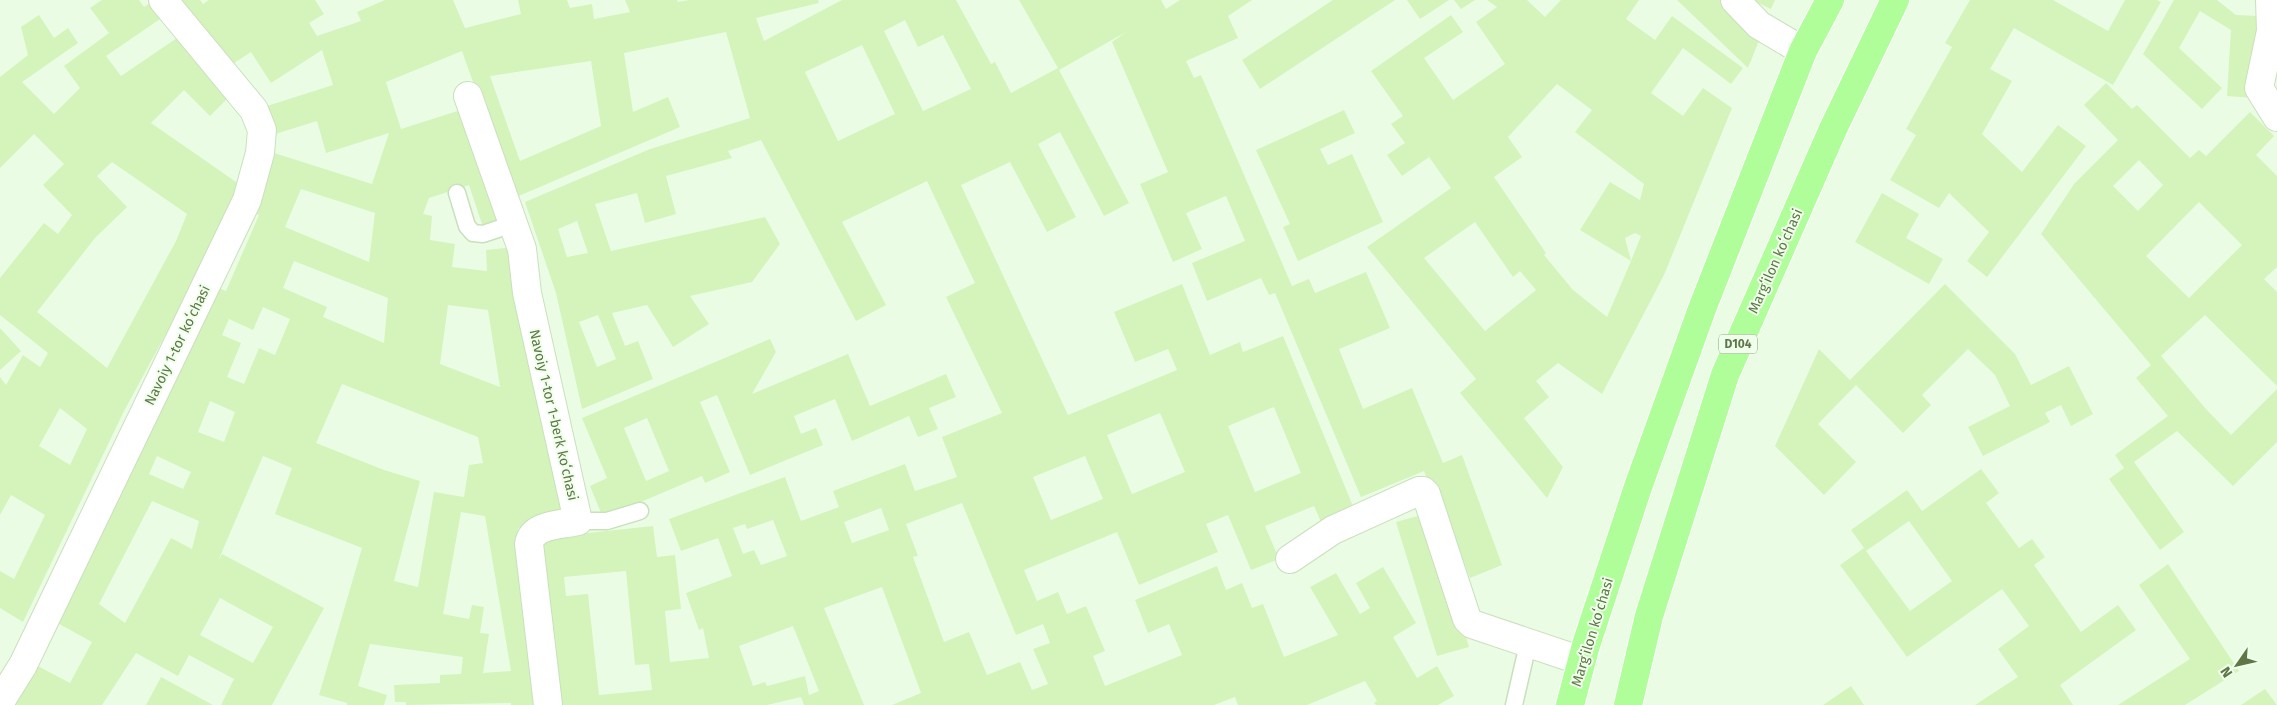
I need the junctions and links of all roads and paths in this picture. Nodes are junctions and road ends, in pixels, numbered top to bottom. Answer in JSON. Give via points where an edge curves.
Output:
{"nodes":[{"id":1,"x":163,"y":0,"type":"edge"},
{"id":2,"x":1735,"y":0,"type":"edge"},
{"id":3,"x":1830,"y":0,"type":"edge"},
{"id":4,"x":1895,"y":0,"type":"edge"},
{"id":5,"x":2270,"y":0,"type":"edge"},
{"id":6,"x":1803,"y":51,"type":"junction"},
{"id":7,"x":468,"y":96,"type":"dead end"},
{"id":8,"x":2277,"y":117,"type":"edge"},
{"id":9,"x":457,"y":193,"type":"dead end"},
{"id":10,"x":513,"y":224,"type":"junction"},
{"id":11,"x":640,"y":511,"type":"dead end"},
{"id":12,"x":578,"y":521,"type":"junction"},
{"id":13,"x":1290,"y":559,"type":"dead end"},
{"id":14,"x":1528,"y":644,"type":"junction"},
{"id":15,"x":1582,"y":661,"type":"junction"},
{"id":16,"x":0,"y":702,"type":"edge"},
{"id":17,"x":548,"y":705,"type":"edge"},
{"id":18,"x":1514,"y":705,"type":"edge"},
{"id":19,"x":1570,"y":705,"type":"edge"},
{"id":20,"x":1628,"y":705,"type":"edge"}],
"edges":[{"from":1,"to":16,"type":"street","name":"Navoiy 1-tor koʻchasi","via":[[254,110],[262,130],[260,153],[242,209],[27,656]]},
{"from":2,"to":6,"type":"street","via":[[1759,24]]},
{"from":3,"to":6,"type":"main road","name":"Margʻilon koʻchasi"},
{"from":4,"to":20,"type":"main road","name":"Margʻilon koʻchasi","number":"D104","via":[[1833,129],[1725,375],[1649,616]]},
{"from":5,"to":8,"type":"street","via":[[2271,31],[2259,88]]},
{"from":6,"to":15,"type":"main road","name":"Margʻilon koʻchasi","via":[[1638,487]]},
{"from":7,"to":10,"type":"street","name":"Navoiy 1-tor 1-berk koʻchasi"},
{"from":9,"to":10,"type":"lane","via":[[467,226],[473,233],[482,234]]},
{"from":10,"to":12,"type":"street","name":"Navoiy 1-tor 1-berk koʻchasi","via":[[522,249],[527,293]]},
{"from":11,"to":12,"type":"lane","via":[[607,521]]},
{"from":12,"to":17,"type":"street","via":[[538,530],[530,536],[528,544]]},
{"from":13,"to":14,"type":"street","via":[[1333,530],[1423,491],[1468,619],[1477,627]]},
{"from":14,"to":15,"type":"street"},
{"from":14,"to":18,"type":"lane"},
{"from":15,"to":19,"type":"main road","name":"Margʻilon koʻchasi"}]}
